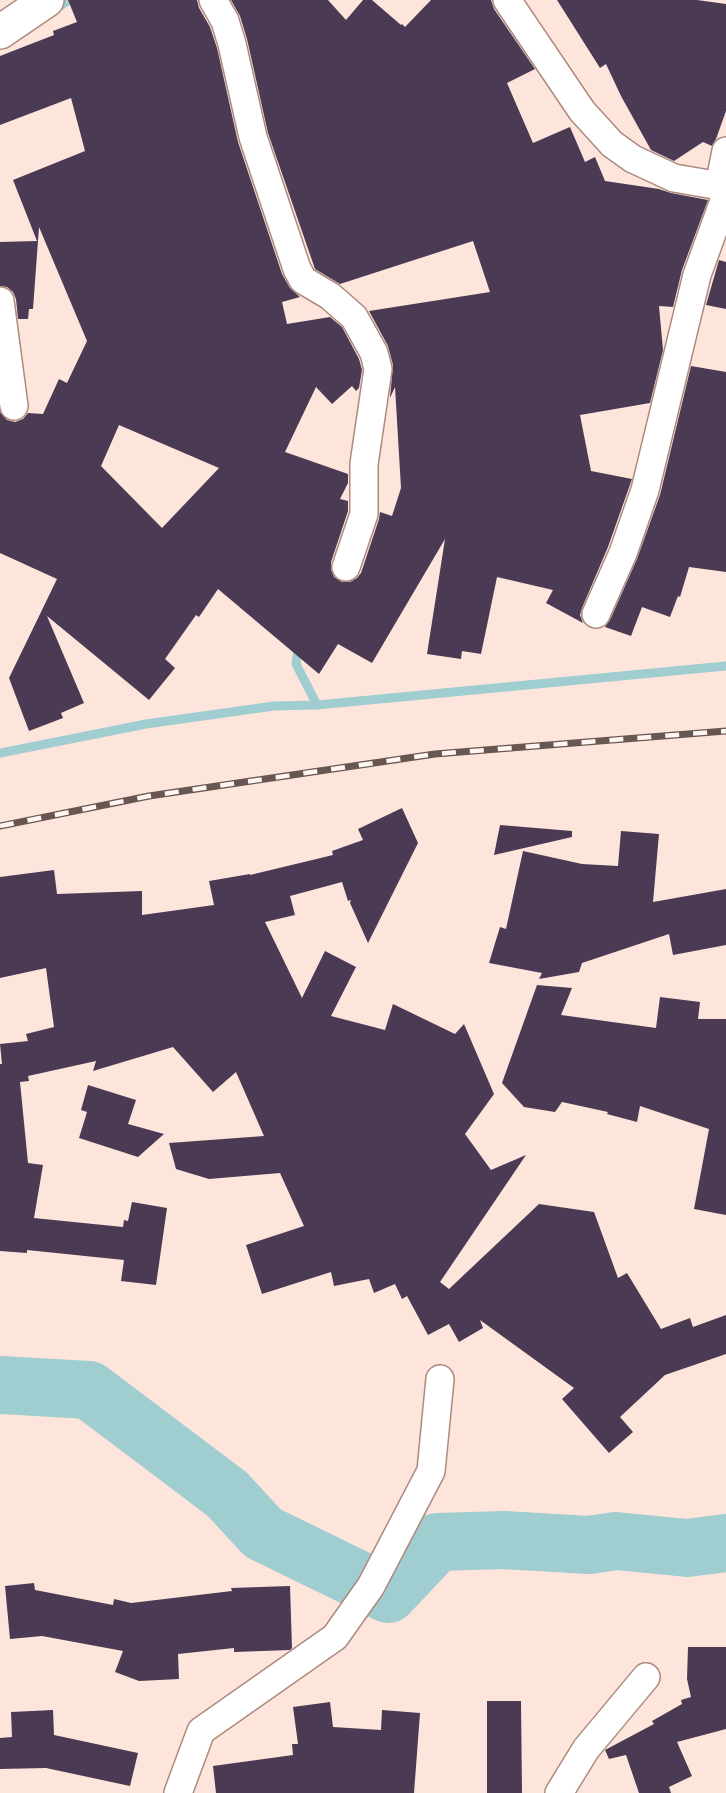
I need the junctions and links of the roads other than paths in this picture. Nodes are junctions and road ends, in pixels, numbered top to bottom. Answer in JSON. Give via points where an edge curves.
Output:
{"nodes":[{"id":1,"x":47,"y":0,"type":"edge"},
{"id":2,"x":213,"y":0,"type":"edge"},
{"id":3,"x":507,"y":0,"type":"edge"},
{"id":4,"x":0,"y":32,"type":"edge"},
{"id":5,"x":726,"y":152,"type":"edge"},
{"id":6,"x":726,"y":186,"type":"edge"},
{"id":7,"x":726,"y":195,"type":"edge"},
{"id":8,"x":0,"y":301,"type":"edge"},
{"id":9,"x":14,"y":406,"type":"dead end"},
{"id":10,"x":346,"y":567,"type":"dead end"},
{"id":11,"x":596,"y":614,"type":"dead end"},
{"id":12,"x":440,"y":1379,"type":"dead end"},
{"id":13,"x":646,"y":1677,"type":"dead end"},
{"id":14,"x":178,"y":1793,"type":"edge"},
{"id":15,"x":559,"y":1793,"type":"edge"}],
"edges":[{"from":1,"to":4,"type":"street"},
{"from":2,"to":10,"type":"street","via":[[225,21],[253,137],[297,269],[303,280],[354,317],[374,353],[378,369],[364,464],[364,514]]},
{"from":3,"to":6,"type":"street","via":[[582,111],[612,144],[633,159],[674,178]]},
{"from":5,"to":6,"type":"street","via":[[720,181]]},
{"from":7,"to":11,"type":"street","via":[[697,275],[645,490]]},
{"from":8,"to":9,"type":"street"},
{"from":12,"to":14,"type":"street","via":[[430,1471],[371,1586],[335,1637],[201,1731]]},
{"from":13,"to":15,"type":"street","via":[[586,1749]]}]}
